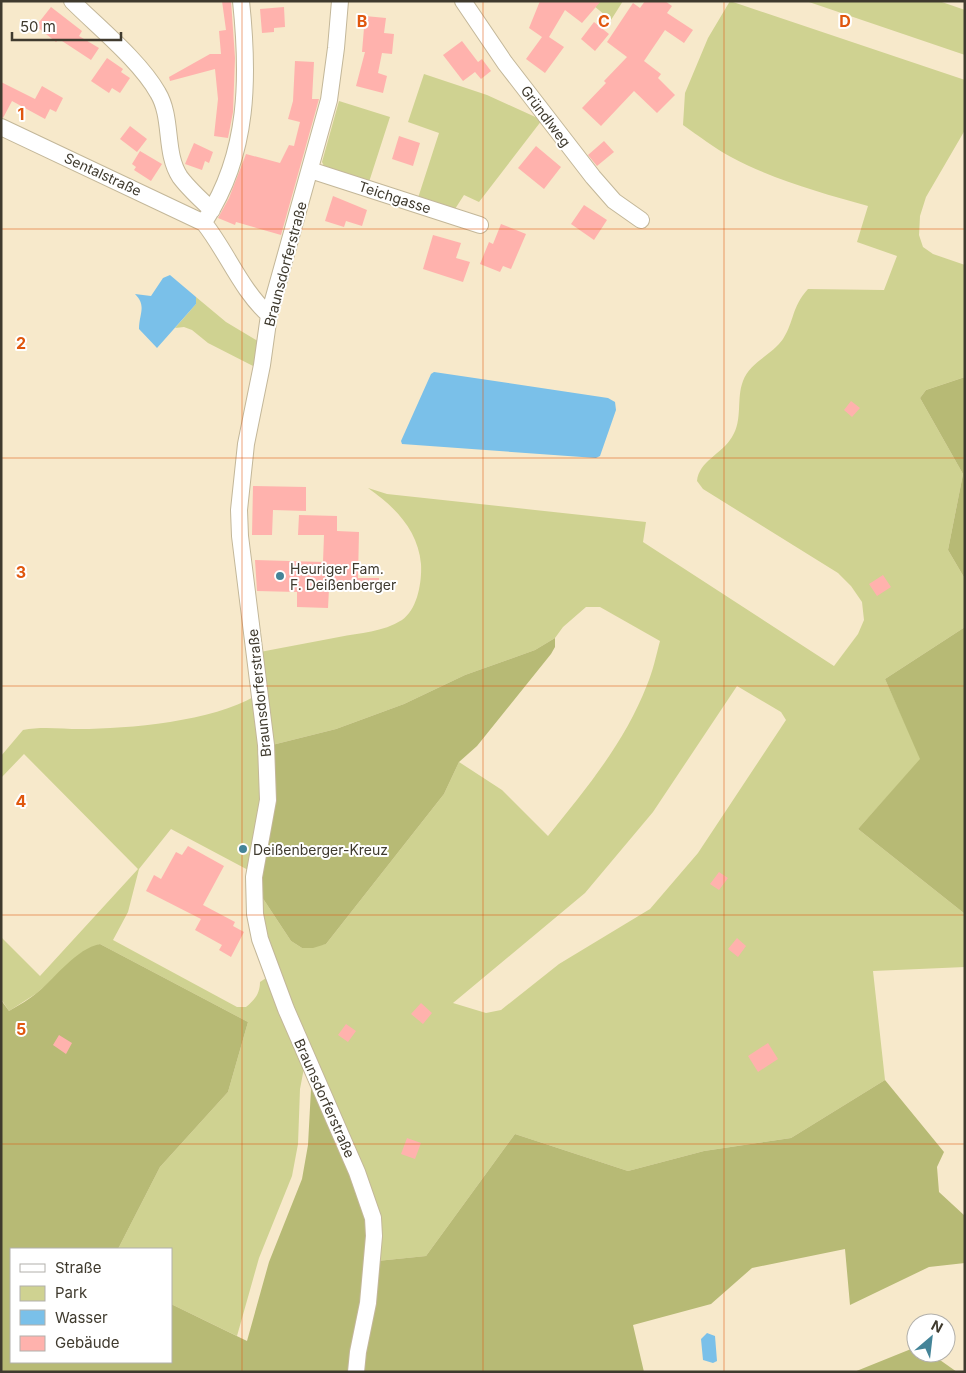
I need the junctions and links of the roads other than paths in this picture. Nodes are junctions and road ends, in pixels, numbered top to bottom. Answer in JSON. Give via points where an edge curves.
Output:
{"nodes":[{"id":1,"x":72,"y":1,"type":"edge"},
{"id":2,"x":241,"y":1,"type":"edge"},
{"id":3,"x":340,"y":1,"type":"edge"},
{"id":4,"x":463,"y":1,"type":"edge"},
{"id":5,"x":1,"y":127,"type":"edge"},
{"id":6,"x":310,"y":170,"type":"junction"},
{"id":7,"x":208,"y":216,"type":"junction"},
{"id":8,"x":641,"y":220,"type":"dead end"},
{"id":9,"x":480,"y":224,"type":"dead end"},
{"id":10,"x":269,"y":314,"type":"junction"},
{"id":11,"x":356,"y":1372,"type":"edge"}],
"edges":[{"from":1,"to":7,"type":"street","via":[[144,73],[158,92],[165,106],[179,176]]},
{"from":2,"to":7,"type":"street","via":[[246,82],[242,120],[233,159]]},
{"from":3,"to":6,"type":"street","name":"Braunsdorferstraße","via":[[328,100]]},
{"from":4,"to":8,"type":"street","name":"Gründlweg","via":[[505,63],[592,177],[614,201]]},
{"from":5,"to":7,"type":"street","name":"Sentalstraße"},
{"from":6,"to":9,"type":"street","name":"Teichgasse"},
{"from":6,"to":10,"type":"street","name":"Braunsdorferstraße"},
{"from":7,"to":10,"type":"street","via":[[215,237],[254,301]]},
{"from":10,"to":11,"type":"street","name":"Braunsdorferstraße","via":[[246,444],[239,510],[267,754],[268,800],[254,877],[256,914],[260,939],[286,1010],[357,1172],[372,1218],[374,1236],[368,1303]]}]}
